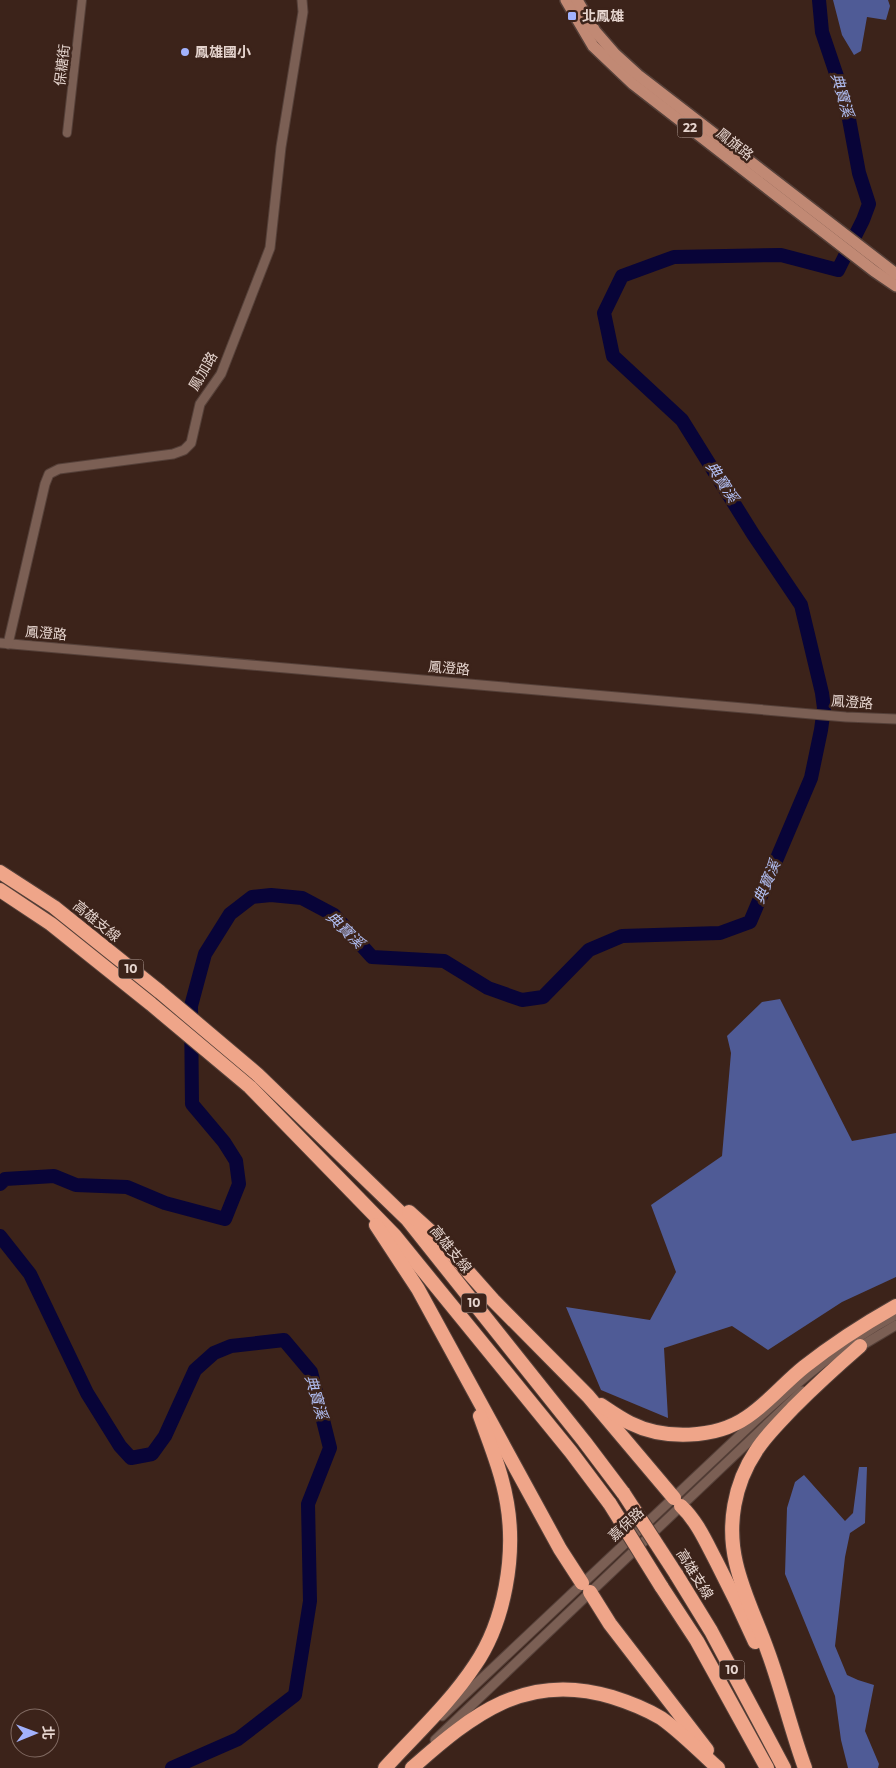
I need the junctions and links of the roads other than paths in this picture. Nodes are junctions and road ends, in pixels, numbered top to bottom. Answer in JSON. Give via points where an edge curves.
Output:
{"nodes":[{"id":1,"x":82,"y":0,"type":"edge"},
{"id":2,"x":302,"y":0,"type":"edge"},
{"id":3,"x":566,"y":0,"type":"edge"},
{"id":4,"x":577,"y":0,"type":"edge"},
{"id":5,"x":67,"y":133,"type":"dead end"},
{"id":6,"x":835,"y":235,"type":"junction"},
{"id":7,"x":876,"y":267,"type":"junction"},
{"id":8,"x":896,"y":274,"type":"edge"},
{"id":9,"x":896,"y":286,"type":"edge"},
{"id":10,"x":4,"y":643,"type":"edge"},
{"id":11,"x":896,"y":718,"type":"edge"},
{"id":12,"x":0,"y":872,"type":"edge"},
{"id":13,"x":0,"y":890,"type":"edge"},
{"id":14,"x":310,"y":1124,"type":"junction"},
{"id":15,"x":356,"y":1196,"type":"junction"},
{"id":16,"x":896,"y":1306,"type":"edge"},
{"id":17,"x":896,"y":1315,"type":"edge"},
{"id":18,"x":896,"y":1324,"type":"edge"},
{"id":19,"x":860,"y":1346,"type":"junction"},
{"id":20,"x":466,"y":1378,"type":"junction"},
{"id":21,"x":588,"y":1396,"type":"junction"},
{"id":22,"x":678,"y":1502,"type":"junction"},
{"id":23,"x":586,"y":1588,"type":"junction"},
{"id":24,"x":792,"y":1728,"type":"junction"},
{"id":25,"x":386,"y":1768,"type":"edge"},
{"id":26,"x":406,"y":1768,"type":"edge"},
{"id":27,"x":412,"y":1768,"type":"edge"},
{"id":28,"x":719,"y":1768,"type":"edge"},
{"id":29,"x":767,"y":1768,"type":"edge"},
{"id":30,"x":784,"y":1768,"type":"edge"},
{"id":31,"x":805,"y":1768,"type":"edge"}],
"edges":[{"from":1,"to":5,"type":"street","name":"保糖街"},
{"from":2,"to":10,"type":"street","name":"鳳加路","via":[[303,12],[280,147],[270,248],[221,374],[200,404],[191,443],[173,454],[59,469],[49,474]]},
{"from":3,"to":6,"type":"main road","name":"鳳旗路","number":"22","via":[[593,46],[633,84]]},
{"from":4,"to":6,"type":"main road","name":"鳳旗路","number":"22","via":[[595,31],[638,75]]},
{"from":6,"to":7,"type":"main road","number":"22"},
{"from":7,"to":8,"type":"main road","number":"22"},
{"from":7,"to":9,"type":"main road","number":"22"},
{"from":10,"to":11,"type":"street","name":"鳳澄路","via":[[846,717]]},
{"from":12,"to":14,"type":"highway","name":"高雄支線","number":"10","via":[[54,907],[160,992],[257,1074]]},
{"from":13,"to":15,"type":"highway","number":"10","via":[[51,924],[250,1087]]},
{"from":14,"to":21,"type":"highway","via":[[432,1232],[499,1307]]},
{"from":14,"to":30,"type":"highway","name":"高雄支線","number":"10","bridge":true,"via":[[406,1219],[624,1494],[712,1631]]},
{"from":15,"to":20,"type":"highway","via":[[418,1289]]},
{"from":15,"to":29,"type":"highway","number":"10","bridge":true,"via":[[395,1236],[610,1504],[697,1641]]},
{"from":16,"to":21,"type":"highway","via":[[862,1325],[804,1367],[761,1407],[720,1429],[666,1435],[630,1424]]},
{"from":17,"to":22,"type":"street","name":"嘉保路","via":[[803,1378]]},
{"from":18,"to":19,"type":"street","name":"嘉保路"},
{"from":19,"to":22,"type":"street","name":"嘉保路","via":[[789,1401]]},
{"from":19,"to":24,"type":"highway","via":[[778,1424],[756,1450],[736,1492],[732,1541],[736,1564]]},
{"from":20,"to":23,"type":"highway","via":[[560,1549]]},
{"from":20,"to":25,"type":"highway","via":[[507,1504],[507,1582],[494,1624],[476,1663],[443,1707]]},
{"from":21,"to":22,"type":"highway"},
{"from":22,"to":23,"type":"street","name":"嘉保路"},
{"from":22,"to":24,"type":"highway","via":[[699,1529],[738,1605]]},
{"from":23,"to":25,"type":"street","name":"嘉保路"},
{"from":23,"to":26,"type":"street","name":"嘉保路"},
{"from":23,"to":28,"type":"highway"},
{"from":24,"to":31,"type":"highway"},
{"from":27,"to":28,"type":"highway","via":[[444,1739],[485,1711],[530,1692],[554,1688],[601,1694],[647,1711],[661,1718]]}]}
